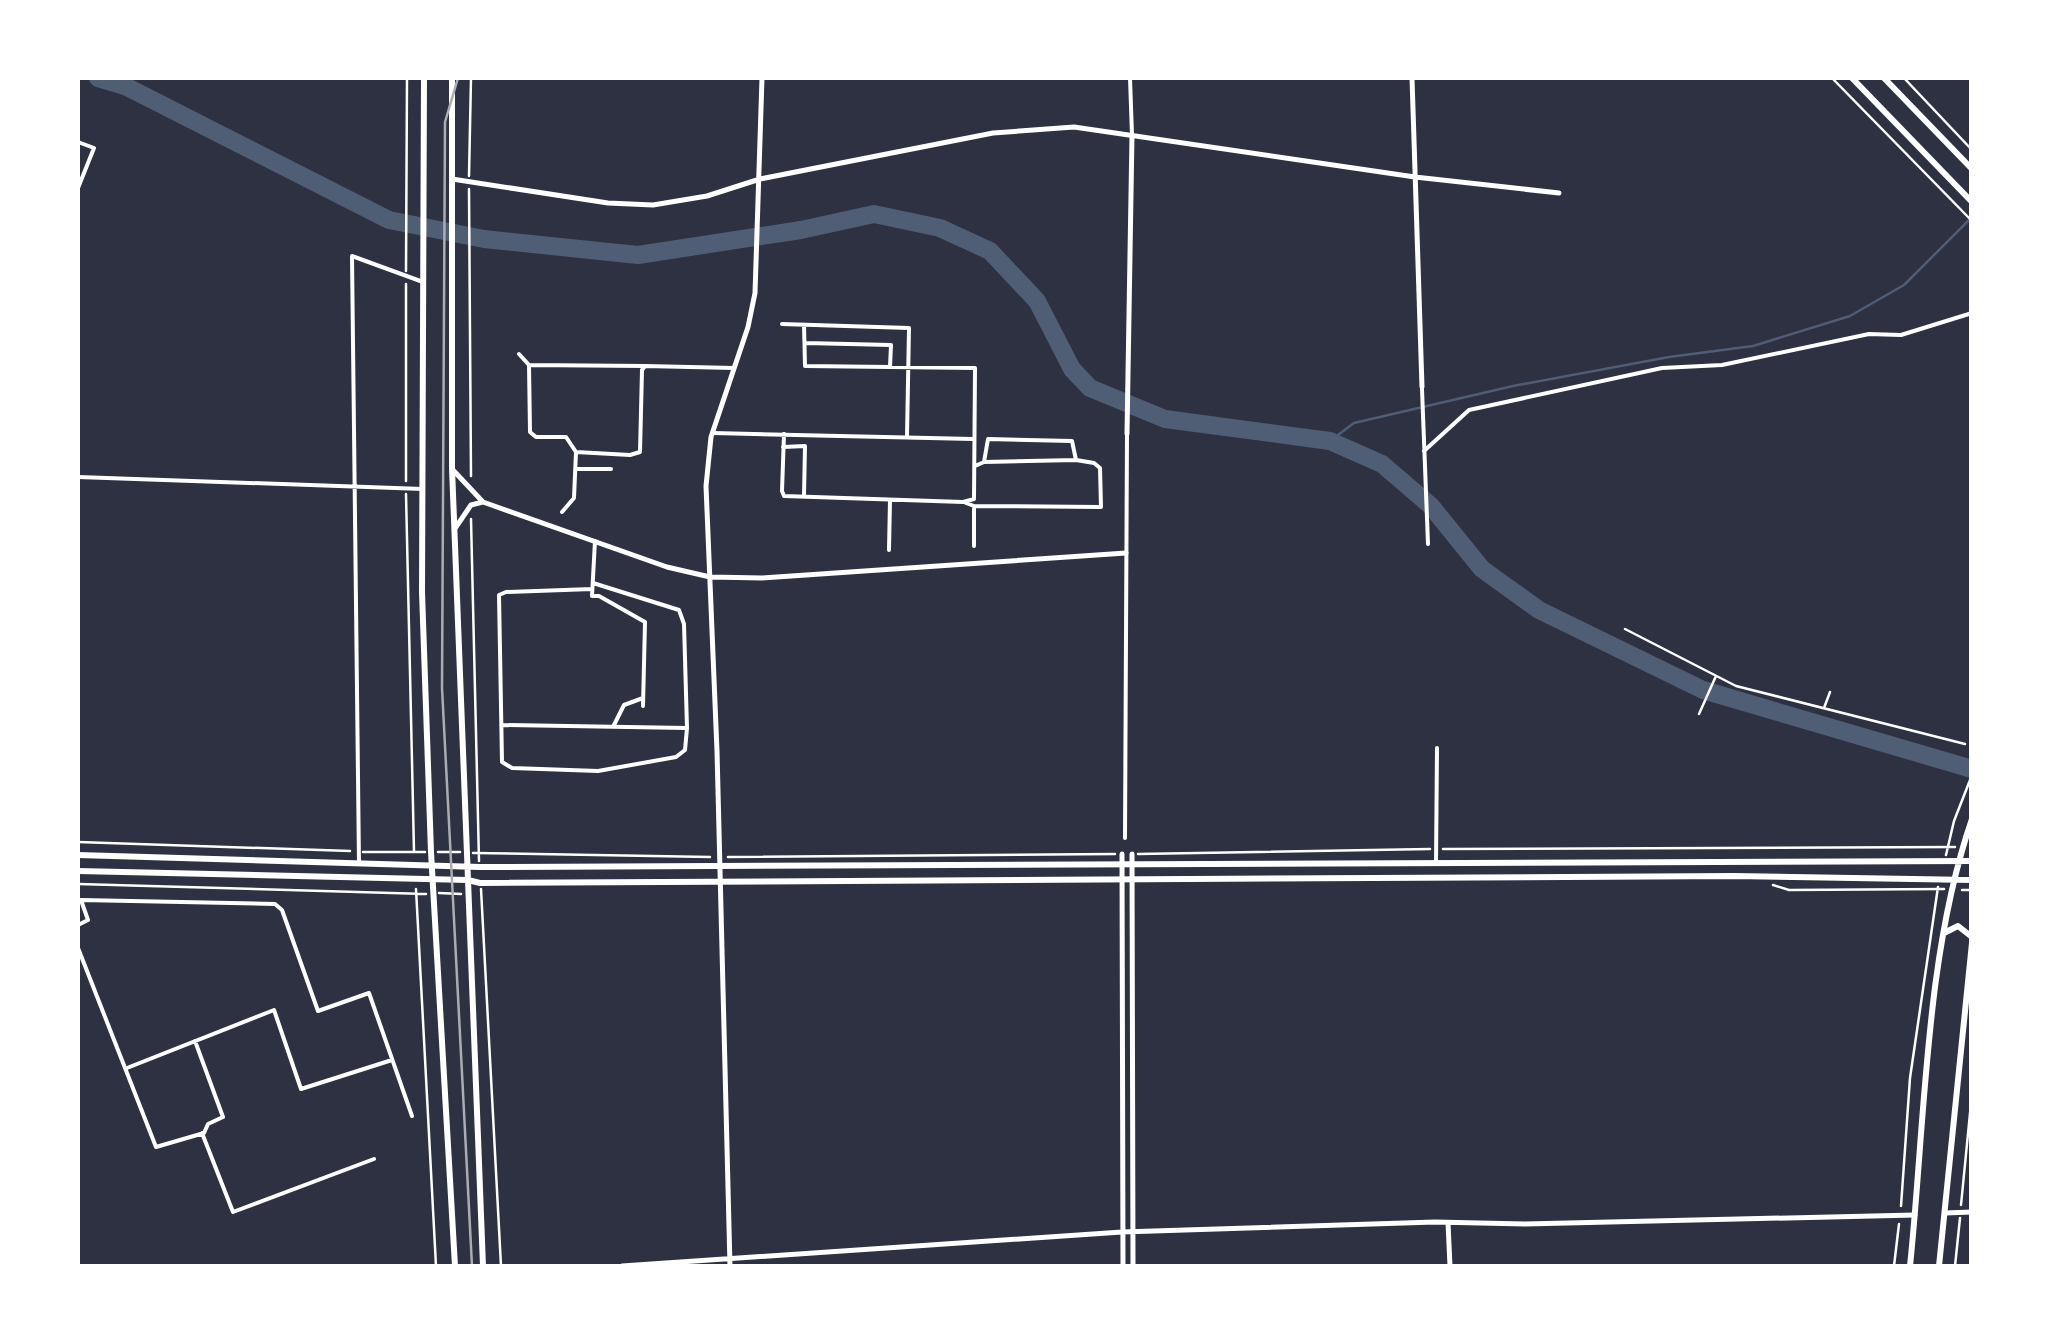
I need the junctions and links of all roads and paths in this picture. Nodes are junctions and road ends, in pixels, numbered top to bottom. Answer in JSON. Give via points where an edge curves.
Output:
{"nodes":[{"id":1,"x":407,"y":78,"type":"edge"},
{"id":2,"x":424,"y":78,"type":"edge"},
{"id":3,"x":452,"y":78,"type":"edge"},
{"id":4,"x":470,"y":78,"type":"edge"},
{"id":5,"x":762,"y":78,"type":"edge"},
{"id":6,"x":1130,"y":78,"type":"edge"},
{"id":7,"x":1412,"y":78,"type":"edge"},
{"id":8,"x":1832,"y":78,"type":"edge"},
{"id":9,"x":1852,"y":78,"type":"edge"},
{"id":10,"x":1884,"y":78,"type":"edge"},
{"id":11,"x":1904,"y":78,"type":"edge"},
{"id":12,"x":1132,"y":135,"type":"junction"},
{"id":13,"x":78,"y":142,"type":"edge"},
{"id":14,"x":1972,"y":151,"type":"edge"},
{"id":15,"x":1961,"y":160,"type":"junction"},
{"id":16,"x":1972,"y":169,"type":"edge"},
{"id":17,"x":1414,"y":177,"type":"junction"},
{"id":18,"x":760,"y":179,"type":"junction"},
{"id":19,"x":452,"y":180,"type":"junction"},
{"id":20,"x":469,"y":182,"type":"junction"},
{"id":21,"x":78,"y":188,"type":"edge"},
{"id":22,"x":1558,"y":193,"type":"dead end"},
{"id":23,"x":1969,"y":199,"type":"edge"},
{"id":24,"x":1972,"y":222,"type":"edge"},
{"id":25,"x":406,"y":276,"type":"junction"},
{"id":26,"x":424,"y":283,"type":"junction"},
{"id":27,"x":1972,"y":312,"type":"edge"},
{"id":28,"x":782,"y":324,"type":"dead end"},
{"id":29,"x":804,"y":325,"type":"junction"},
{"id":30,"x":804,"y":343,"type":"junction"},
{"id":31,"x":519,"y":354,"type":"dead end"},
{"id":32,"x":529,"y":365,"type":"junction"},
{"id":33,"x":645,"y":366,"type":"junction"},
{"id":34,"x":890,"y":367,"type":"junction"},
{"id":35,"x":734,"y":368,"type":"junction"},
{"id":36,"x":908,"y":368,"type":"junction"},
{"id":37,"x":1422,"y":387,"type":"joint"},
{"id":38,"x":713,"y":432,"type":"junction"},
{"id":39,"x":784,"y":434,"type":"junction"},
{"id":40,"x":1127,"y":434,"type":"joint"},
{"id":41,"x":906,"y":437,"type":"junction"},
{"id":42,"x":975,"y":438,"type":"junction"},
{"id":43,"x":784,"y":447,"type":"junction"},
{"id":44,"x":1424,"y":450,"type":"junction"},
{"id":45,"x":576,"y":452,"type":"junction"},
{"id":46,"x":1076,"y":460,"type":"junction"},
{"id":47,"x":984,"y":462,"type":"junction"},
{"id":48,"x":975,"y":466,"type":"junction"},
{"id":49,"x":452,"y":468,"type":"junction"},
{"id":50,"x":610,"y":468,"type":"dead end"},
{"id":51,"x":576,"y":469,"type":"junction"},
{"id":52,"x":78,"y":477,"type":"edge"},
{"id":53,"x":355,"y":485,"type":"junction"},
{"id":54,"x":406,"y":488,"type":"junction"},
{"id":55,"x":423,"y":489,"type":"junction"},
{"id":56,"x":471,"y":490,"type":"junction"},
{"id":57,"x":804,"y":497,"type":"junction"},
{"id":58,"x":890,"y":500,"type":"junction"},
{"id":59,"x":482,"y":502,"type":"junction"},
{"id":60,"x":963,"y":502,"type":"junction"},
{"id":61,"x":471,"y":505,"type":"junction"},
{"id":62,"x":974,"y":506,"type":"junction"},
{"id":63,"x":562,"y":512,"type":"dead end"},
{"id":64,"x":454,"y":530,"type":"junction"},
{"id":65,"x":595,"y":542,"type":"junction"},
{"id":66,"x":1428,"y":544,"type":"dead end"},
{"id":67,"x":974,"y":546,"type":"dead end"},
{"id":68,"x":889,"y":550,"type":"dead end"},
{"id":69,"x":1126,"y":553,"type":"junction"},
{"id":70,"x":710,"y":577,"type":"junction"},
{"id":71,"x":592,"y":586,"type":"junction"},
{"id":72,"x":1625,"y":629,"type":"dead end"},
{"id":73,"x":1716,"y":676,"type":"junction"},
{"id":74,"x":1830,"y":692,"type":"dead end"},
{"id":75,"x":644,"y":698,"type":"junction"},
{"id":76,"x":643,"y":706,"type":"dead end"},
{"id":77,"x":1824,"y":709,"type":"junction"},
{"id":78,"x":1699,"y":714,"type":"dead end"},
{"id":79,"x":502,"y":725,"type":"junction"},
{"id":80,"x":614,"y":725,"type":"junction"},
{"id":81,"x":687,"y":728,"type":"junction"},
{"id":82,"x":1965,"y":744,"type":"dead end"},
{"id":83,"x":1437,"y":748,"type":"dead end"},
{"id":84,"x":1972,"y":776,"type":"edge"},
{"id":85,"x":1972,"y":818,"type":"edge"},
{"id":86,"x":1125,"y":838,"type":"dead end"},
{"id":87,"x":78,"y":842,"type":"edge"},
{"id":88,"x":1948,"y":847,"type":"junction"},
{"id":89,"x":1962,"y":847,"type":"junction"},
{"id":90,"x":1436,"y":850,"type":"junction"},
{"id":91,"x":359,"y":852,"type":"junction"},
{"id":92,"x":414,"y":852,"type":"junction"},
{"id":93,"x":431,"y":852,"type":"junction"},
{"id":94,"x":467,"y":852,"type":"junction"},
{"id":95,"x":479,"y":853,"type":"junction"},
{"id":96,"x":1122,"y":854,"type":"joint"},
{"id":97,"x":1132,"y":854,"type":"joint"},
{"id":98,"x":78,"y":855,"type":"edge"},
{"id":99,"x":718,"y":857,"type":"junction"},
{"id":100,"x":1944,"y":861,"type":"junction"},
{"id":101,"x":1958,"y":862,"type":"junction"},
{"id":102,"x":1972,"y":862,"type":"edge"},
{"id":103,"x":359,"y":864,"type":"junction"},
{"id":104,"x":1436,"y":864,"type":"junction"},
{"id":105,"x":415,"y":865,"type":"junction"},
{"id":106,"x":1121,"y":865,"type":"junction"},
{"id":107,"x":1132,"y":865,"type":"junction"},
{"id":108,"x":432,"y":866,"type":"junction"},
{"id":109,"x":467,"y":866,"type":"junction"},
{"id":110,"x":480,"y":866,"type":"junction"},
{"id":111,"x":719,"y":866,"type":"junction"},
{"id":112,"x":78,"y":871,"type":"edge"},
{"id":113,"x":1748,"y":876,"type":"junction"},
{"id":114,"x":1940,"y":879,"type":"junction"},
{"id":115,"x":1953,"y":879,"type":"junction"},
{"id":116,"x":416,"y":880,"type":"junction"},
{"id":117,"x":433,"y":880,"type":"junction"},
{"id":118,"x":468,"y":880,"type":"junction"},
{"id":119,"x":1121,"y":880,"type":"junction"},
{"id":120,"x":1132,"y":880,"type":"junction"},
{"id":121,"x":1972,"y":880,"type":"edge"},
{"id":122,"x":719,"y":883,"type":"junction"},
{"id":123,"x":78,"y":884,"type":"edge"},
{"id":124,"x":480,"y":884,"type":"junction"},
{"id":125,"x":1938,"y":889,"type":"junction"},
{"id":126,"x":1950,"y":890,"type":"junction"},
{"id":127,"x":1972,"y":890,"type":"edge"},
{"id":128,"x":435,"y":893,"type":"junction"},
{"id":129,"x":417,"y":894,"type":"junction"},
{"id":130,"x":468,"y":894,"type":"junction"},
{"id":131,"x":79,"y":900,"type":"edge"},
{"id":132,"x":78,"y":925,"type":"edge"},
{"id":133,"x":1944,"y":933,"type":"junction"},
{"id":134,"x":1972,"y":940,"type":"edge"},
{"id":135,"x":78,"y":948,"type":"edge"},
{"id":136,"x":195,"y":1041,"type":"junction"},
{"id":137,"x":392,"y":1060,"type":"junction"},
{"id":138,"x":127,"y":1068,"type":"junction"},
{"id":139,"x":1972,"y":1093,"type":"edge"},
{"id":140,"x":412,"y":1116,"type":"dead end"},
{"id":141,"x":202,"y":1133,"type":"junction"},
{"id":142,"x":374,"y":1159,"type":"dead end"},
{"id":143,"x":1961,"y":1212,"type":"junction"},
{"id":144,"x":1972,"y":1212,"type":"edge"},
{"id":145,"x":1944,"y":1213,"type":"junction"},
{"id":146,"x":1900,"y":1215,"type":"junction"},
{"id":147,"x":1916,"y":1215,"type":"junction"},
{"id":148,"x":1448,"y":1224,"type":"junction"},
{"id":149,"x":1133,"y":1231,"type":"junction"},
{"id":150,"x":1122,"y":1232,"type":"junction"},
{"id":151,"x":730,"y":1263,"type":"edge"},
{"id":152,"x":436,"y":1266,"type":"edge"},
{"id":153,"x":455,"y":1266,"type":"edge"},
{"id":154,"x":484,"y":1266,"type":"edge"},
{"id":155,"x":501,"y":1266,"type":"edge"},
{"id":156,"x":622,"y":1266,"type":"edge"},
{"id":157,"x":1122,"y":1266,"type":"edge"},
{"id":158,"x":1134,"y":1266,"type":"edge"},
{"id":159,"x":1450,"y":1266,"type":"edge"},
{"id":160,"x":1894,"y":1266,"type":"edge"},
{"id":161,"x":1910,"y":1266,"type":"edge"},
{"id":162,"x":1939,"y":1266,"type":"edge"},
{"id":163,"x":1955,"y":1266,"type":"edge"}],
"edges":[{"from":1,"to":25,"type":"path"},
{"from":2,"to":26,"type":"main road"},
{"from":3,"to":19,"type":"main road"},
{"from":4,"to":20,"type":"path"},
{"from":5,"to":18,"type":"street"},
{"from":6,"to":12,"type":"street"},
{"from":7,"to":17,"type":"street"},
{"from":8,"to":24,"type":"path"},
{"from":9,"to":23,"type":"main road"},
{"from":10,"to":15,"type":"main road"},
{"from":11,"to":14,"type":"path"},
{"from":12,"to":17,"type":"street"},
{"from":12,"to":18,"type":"street","via":[[1074,127],[1003,132]]},
{"from":12,"to":40,"type":"street"},
{"from":13,"to":21,"type":"street","via":[[94,148]]},
{"from":14,"to":15,"type":"street"},
{"from":15,"to":16,"type":"main road"},
{"from":17,"to":22,"type":"street"},
{"from":17,"to":37,"type":"street"},
{"from":18,"to":20,"type":"street","via":[[653,205]]},
{"from":18,"to":35,"type":"street","via":[[752,308]]},
{"from":19,"to":20,"type":"street"},
{"from":19,"to":49,"type":"main road"},
{"from":20,"to":56,"type":"path"},
{"from":25,"to":26,"type":"street"},
{"from":25,"to":53,"type":"street","via":[[352,256]]},
{"from":25,"to":54,"type":"path"},
{"from":26,"to":55,"type":"main road"},
{"from":27,"to":44,"type":"street","via":[[1901,335],[1869,334],[1722,365],[1662,368],[1469,410]]},
{"from":28,"to":29,"type":"street"},
{"from":29,"to":30,"type":"street"},
{"from":29,"to":36,"type":"street","via":[[908,328]]},
{"from":30,"to":34,"type":"street","via":[[805,366]]},
{"from":30,"to":34,"type":"street","via":[[891,346]]},
{"from":31,"to":32,"type":"street"},
{"from":32,"to":33,"type":"street"},
{"from":32,"to":45,"type":"street","via":[[530,432],[566,437]]},
{"from":33,"to":35,"type":"street"},
{"from":33,"to":45,"type":"street","via":[[640,452]]},
{"from":34,"to":36,"type":"street"},
{"from":35,"to":38,"type":"street"},
{"from":36,"to":41,"type":"street"},
{"from":36,"to":42,"type":"street","via":[[975,368]]},
{"from":37,"to":44,"type":"street"},
{"from":38,"to":39,"type":"street"},
{"from":38,"to":70,"type":"street","via":[[706,486]]},
{"from":39,"to":41,"type":"street"},
{"from":39,"to":43,"type":"street"},
{"from":40,"to":69,"type":"street"},
{"from":41,"to":42,"type":"street"},
{"from":42,"to":48,"type":"street"},
{"from":43,"to":57,"type":"street","via":[[784,496]]},
{"from":43,"to":57,"type":"street","via":[[805,446]]},
{"from":44,"to":66,"type":"street"},
{"from":45,"to":51,"type":"street"},
{"from":46,"to":47,"type":"street"},
{"from":46,"to":47,"type":"street","via":[[1072,441],[988,439]]},
{"from":46,"to":62,"type":"street","via":[[1100,468],[1100,507]]},
{"from":47,"to":48,"type":"street"},
{"from":48,"to":60,"type":"street","via":[[974,498]]},
{"from":49,"to":56,"type":"street"},
{"from":49,"to":64,"type":"main road"},
{"from":50,"to":51,"type":"street"},
{"from":51,"to":63,"type":"street","via":[[574,498]]},
{"from":52,"to":53,"type":"street"},
{"from":53,"to":54,"type":"street"},
{"from":53,"to":91,"type":"street"},
{"from":54,"to":55,"type":"street"},
{"from":54,"to":92,"type":"path"},
{"from":55,"to":93,"type":"main road"},
{"from":56,"to":59,"type":"street"},
{"from":57,"to":58,"type":"street"},
{"from":58,"to":60,"type":"street"},
{"from":58,"to":68,"type":"street"},
{"from":59,"to":61,"type":"street"},
{"from":59,"to":65,"type":"street"},
{"from":60,"to":62,"type":"street"},
{"from":61,"to":64,"type":"street"},
{"from":61,"to":95,"type":"path"},
{"from":62,"to":67,"type":"street"},
{"from":64,"to":94,"type":"main road"},
{"from":65,"to":70,"type":"street"},
{"from":65,"to":71,"type":"street"},
{"from":69,"to":70,"type":"street"},
{"from":69,"to":86,"type":"street"},
{"from":70,"to":99,"type":"street"},
{"from":71,"to":75,"type":"street","via":[[592,596],[645,622]]},
{"from":71,"to":79,"type":"street","via":[[499,596]]},
{"from":71,"to":81,"type":"street","via":[[680,610]]},
{"from":72,"to":73,"type":"path"},
{"from":73,"to":77,"type":"path"},
{"from":73,"to":78,"type":"path"},
{"from":74,"to":77,"type":"path"},
{"from":75,"to":76,"type":"street"},
{"from":75,"to":80,"type":"street","via":[[624,705]]},
{"from":77,"to":82,"type":"path"},
{"from":79,"to":80,"type":"street"},
{"from":79,"to":81,"type":"street","via":[[502,762],[512,768],[598,770],[676,757],[685,750]]},
{"from":80,"to":81,"type":"street"},
{"from":83,"to":90,"type":"street"},
{"from":84,"to":88,"type":"path"},
{"from":85,"to":89,"type":"main road"},
{"from":87,"to":91,"type":"path"},
{"from":88,"to":89,"type":"path"},
{"from":88,"to":90,"type":"path"},
{"from":88,"to":100,"type":"path"},
{"from":89,"to":101,"type":"main road"},
{"from":90,"to":97,"type":"path"},
{"from":90,"to":104,"type":"street"},
{"from":91,"to":92,"type":"path"},
{"from":91,"to":103,"type":"street"},
{"from":92,"to":93,"type":"path"},
{"from":92,"to":105,"type":"path"},
{"from":93,"to":94,"type":"path"},
{"from":93,"to":108,"type":"main road"},
{"from":94,"to":95,"type":"path"},
{"from":94,"to":109,"type":"main road"},
{"from":95,"to":99,"type":"path"},
{"from":95,"to":110,"type":"path"},
{"from":96,"to":99,"type":"path"},
{"from":96,"to":106,"type":"street"},
{"from":97,"to":107,"type":"street"},
{"from":98,"to":103,"type":"main road"},
{"from":99,"to":111,"type":"street"},
{"from":100,"to":101,"type":"main road"},
{"from":100,"to":104,"type":"main road"},
{"from":101,"to":102,"type":"main road"},
{"from":101,"to":115,"type":"main road"},
{"from":103,"to":105,"type":"main road"},
{"from":104,"to":107,"type":"main road"},
{"from":105,"to":108,"type":"main road"},
{"from":106,"to":107,"type":"main road"},
{"from":106,"to":111,"type":"main road"},
{"from":106,"to":119,"type":"street"},
{"from":107,"to":120,"type":"street"},
{"from":108,"to":109,"type":"main road"},
{"from":108,"to":117,"type":"main road"},
{"from":109,"to":110,"type":"main road"},
{"from":109,"to":118,"type":"main road"},
{"from":110,"to":111,"type":"main road"},
{"from":111,"to":122,"type":"street"},
{"from":112,"to":116,"type":"main road"},
{"from":113,"to":114,"type":"main road"},
{"from":113,"to":120,"type":"main road"},
{"from":113,"to":125,"type":"path","via":[[1788,890]]},
{"from":114,"to":115,"type":"main road"},
{"from":114,"to":125,"type":"path"},
{"from":115,"to":121,"type":"main road"},
{"from":115,"to":126,"type":"main road"},
{"from":116,"to":117,"type":"main road"},
{"from":116,"to":129,"type":"path"},
{"from":117,"to":118,"type":"main road"},
{"from":117,"to":128,"type":"main road"},
{"from":118,"to":124,"type":"main road"},
{"from":118,"to":130,"type":"main road"},
{"from":119,"to":120,"type":"main road"},
{"from":119,"to":122,"type":"main road"},
{"from":119,"to":150,"type":"street"},
{"from":120,"to":149,"type":"street"},
{"from":122,"to":124,"type":"main road"},
{"from":122,"to":151,"type":"street"},
{"from":123,"to":129,"type":"path"},
{"from":124,"to":155,"type":"path"},
{"from":125,"to":126,"type":"path"},
{"from":125,"to":146,"type":"path","via":[[1910,1078]]},
{"from":126,"to":127,"type":"path"},
{"from":126,"to":133,"type":"main road"},
{"from":128,"to":129,"type":"path"},
{"from":128,"to":130,"type":"path"},
{"from":128,"to":153,"type":"main road"},
{"from":129,"to":152,"type":"path"},
{"from":130,"to":154,"type":"main road"},
{"from":131,"to":132,"type":"street","via":[[88,920]]},
{"from":131,"to":137,"type":"street","via":[[274,904],[282,910],[318,1011],[369,993]]},
{"from":133,"to":134,"type":"main road","via":[[1958,926]]},
{"from":133,"to":147,"type":"main road"},
{"from":134,"to":145,"type":"main road"},
{"from":135,"to":138,"type":"street"},
{"from":136,"to":137,"type":"street","via":[[274,1010],[301,1089]]},
{"from":136,"to":138,"type":"street"},
{"from":136,"to":141,"type":"street","via":[[223,1117]]},
{"from":137,"to":140,"type":"street"},
{"from":138,"to":141,"type":"street","via":[[156,1148]]},
{"from":139,"to":143,"type":"path"},
{"from":141,"to":142,"type":"street","via":[[233,1212]]},
{"from":143,"to":144,"type":"street"},
{"from":143,"to":145,"type":"street"},
{"from":143,"to":163,"type":"path"},
{"from":145,"to":162,"type":"main road"},
{"from":146,"to":147,"type":"street"},
{"from":146,"to":148,"type":"street"},
{"from":146,"to":160,"type":"path"},
{"from":147,"to":161,"type":"main road"},
{"from":148,"to":149,"type":"street"},
{"from":148,"to":159,"type":"street"},
{"from":149,"to":150,"type":"street"},
{"from":149,"to":158,"type":"street"},
{"from":150,"to":151,"type":"street"},
{"from":150,"to":157,"type":"street"},
{"from":151,"to":156,"type":"street"}]}
